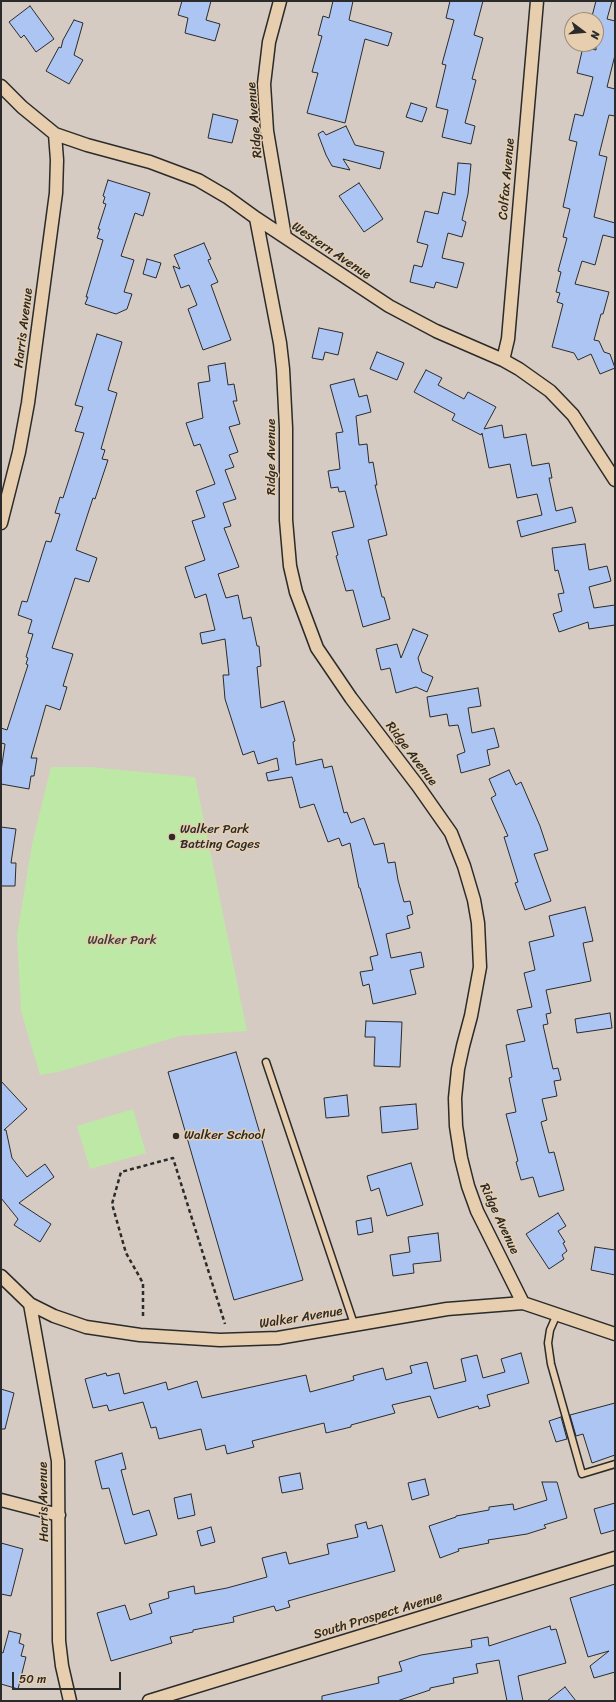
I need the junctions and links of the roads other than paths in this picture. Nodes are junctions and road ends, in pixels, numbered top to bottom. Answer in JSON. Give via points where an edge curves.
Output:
{"nodes":[{"id":1,"x":280,"y":1,"type":"edge"},
{"id":2,"x":537,"y":1,"type":"edge"},
{"id":3,"x":1,"y":86,"type":"edge"},
{"id":4,"x":55,"y":134,"type":"junction"},
{"id":5,"x":256,"y":218,"type":"junction"},
{"id":6,"x":285,"y":237,"type":"junction"},
{"id":7,"x":503,"y":360,"type":"junction"},
{"id":8,"x":615,"y":480,"type":"edge"},
{"id":9,"x":1,"y":523,"type":"edge"},
{"id":10,"x":266,"y":1062,"type":"dead end"},
{"id":11,"x":1,"y":1276,"type":"edge"},
{"id":12,"x":523,"y":1303,"type":"junction"},
{"id":13,"x":30,"y":1304,"type":"junction"},
{"id":14,"x":557,"y":1314,"type":"junction"},
{"id":15,"x":354,"y":1324,"type":"junction"},
{"id":16,"x":615,"y":1334,"type":"edge"},
{"id":17,"x":615,"y":1464,"type":"edge"},
{"id":18,"x":1,"y":1500,"type":"edge"},
{"id":19,"x":58,"y":1515,"type":"junction"},
{"id":20,"x":615,"y":1558,"type":"edge"},
{"id":21,"x":70,"y":1701,"type":"edge"},
{"id":22,"x":148,"y":1701,"type":"edge"}],
"edges":[{"from":1,"to":6,"type":"street","name":"Ridge Avenue","via":[[269,42],[264,84],[267,131]]},
{"from":2,"to":7,"type":"street","name":"Colfax Avenue","via":[[508,339]]},
{"from":3,"to":4,"type":"street","name":"Western Avenue"},
{"from":4,"to":5,"type":"street","name":"Western Avenue","via":[[150,162],[198,180],[228,197]]},
{"from":4,"to":9,"type":"street","name":"Harris Avenue","via":[[56,193],[29,396],[19,452]]},
{"from":5,"to":6,"type":"street","name":"Western Avenue"},
{"from":5,"to":12,"type":"street","name":"Ridge Avenue","via":[[283,369],[286,520],[296,592],[317,648],[350,698],[451,833],[464,866],[478,923],[480,967],[458,1069],[456,1126],[461,1158],[473,1199]]},
{"from":6,"to":7,"type":"street","name":"Western Avenue","via":[[408,317]]},
{"from":7,"to":8,"type":"street","name":"Western Avenue","via":[[537,381],[562,402]]},
{"from":10,"to":15,"type":"lane"},
{"from":11,"to":13,"type":"street","name":"Walker Avenue"},
{"from":12,"to":14,"type":"street","name":"Walker Avenue"},
{"from":12,"to":15,"type":"street","name":"Walker Avenue","via":[[447,1309]]},
{"from":13,"to":15,"type":"street","name":"Walker Avenue","via":[[54,1316],[110,1332],[169,1338],[278,1338]]},
{"from":13,"to":19,"type":"street","name":"Harris Avenue","via":[[58,1461]]},
{"from":14,"to":16,"type":"street","name":"Walker Avenue"},
{"from":14,"to":17,"type":"lane","via":[[548,1343],[551,1364],[582,1474]]},
{"from":18,"to":19,"type":"street"},
{"from":19,"to":21,"type":"street","name":"Harris Avenue","via":[[60,1641],[62,1666]]},
{"from":20,"to":22,"type":"street","name":"South Prospect Avenue"}]}
